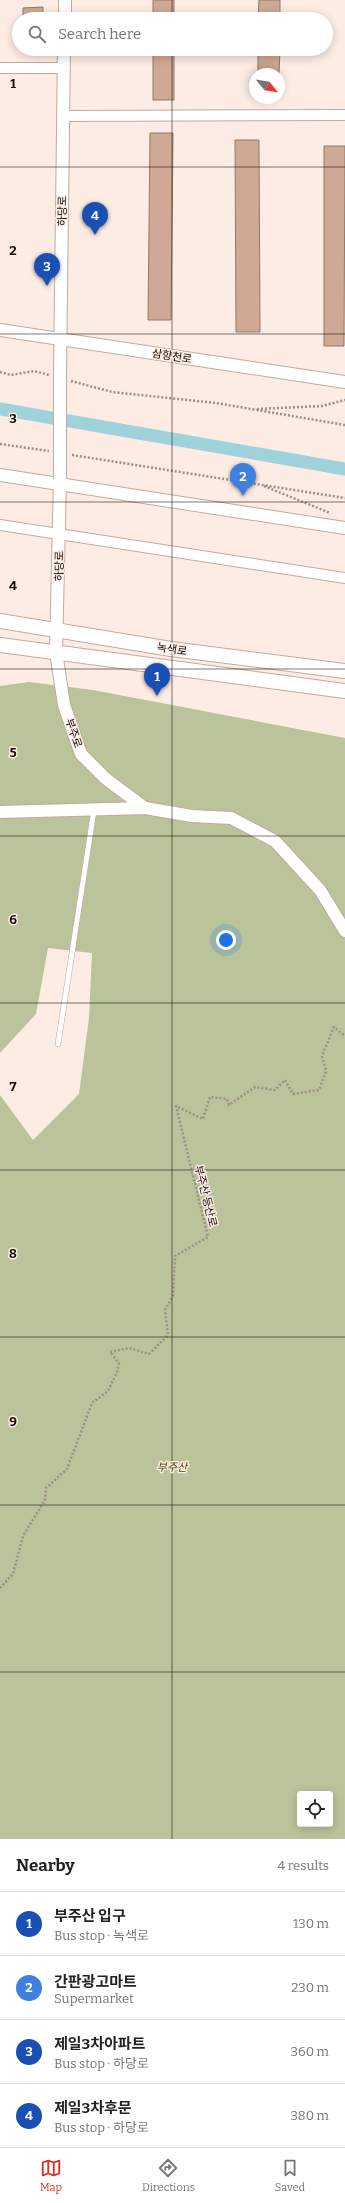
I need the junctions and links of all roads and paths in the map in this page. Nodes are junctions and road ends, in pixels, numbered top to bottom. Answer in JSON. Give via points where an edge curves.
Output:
{"nodes":[{"id":1,"x":65,"y":0,"type":"edge"},
{"id":2,"x":65,"y":12,"type":"edge"},
{"id":3,"x":64,"y":56,"type":"edge"},
{"id":4,"x":0,"y":68,"type":"edge"},
{"id":5,"x":64,"y":68,"type":"junction"},
{"id":6,"x":345,"y":115,"type":"edge"},
{"id":7,"x":64,"y":116,"type":"junction"},
{"id":8,"x":0,"y":330,"type":"edge"},
{"id":9,"x":61,"y":340,"type":"junction"},
{"id":10,"x":0,"y":372,"type":"edge"},
{"id":11,"x":62,"y":376,"type":"junction"},
{"id":12,"x":345,"y":382,"type":"edge"},
{"id":13,"x":345,"y":400,"type":"edge"},
{"id":14,"x":251,"y":409,"type":"junction"},
{"id":15,"x":345,"y":425,"type":"edge"},
{"id":16,"x":0,"y":444,"type":"edge"},
{"id":17,"x":55,"y":452,"type":"dead end"},
{"id":18,"x":70,"y":454,"type":"dead end"},
{"id":19,"x":0,"y":476,"type":"edge"},
{"id":20,"x":60,"y":482,"type":"junction"},
{"id":21,"x":258,"y":484,"type":"junction"},
{"id":22,"x":345,"y":498,"type":"edge"},
{"id":23,"x":331,"y":513,"type":"dead end"},
{"id":24,"x":0,"y":525,"type":"edge"},
{"id":25,"x":345,"y":528,"type":"edge"},
{"id":26,"x":59,"y":535,"type":"junction"},
{"id":27,"x":345,"y":578,"type":"edge"},
{"id":28,"x":0,"y":622,"type":"edge"},
{"id":29,"x":58,"y":631,"type":"junction"},
{"id":30,"x":0,"y":645,"type":"edge"},
{"id":31,"x":56,"y":652,"type":"junction"},
{"id":32,"x":345,"y":671,"type":"edge"},
{"id":33,"x":345,"y":691,"type":"edge"},
{"id":34,"x":145,"y":808,"type":"junction"},
{"id":35,"x":94,"y":810,"type":"junction"},
{"id":36,"x":0,"y":812,"type":"edge"},
{"id":37,"x":345,"y":931,"type":"edge"},
{"id":38,"x":345,"y":1036,"type":"edge"},
{"id":39,"x":58,"y":1044,"type":"dead end"},
{"id":40,"x":0,"y":1588,"type":"edge"}],
"edges":[{"from":1,"to":2,"type":"street"},
{"from":3,"to":5,"type":"street","name":"하당로"},
{"from":4,"to":5,"type":"street"},
{"from":5,"to":7,"type":"street","name":"하당로"},
{"from":6,"to":7,"type":"street"},
{"from":7,"to":9,"type":"street","name":"하당로"},
{"from":8,"to":9,"type":"street","name":"삼향천로"},
{"from":9,"to":11,"type":"street","name":"하당로"},
{"from":9,"to":12,"type":"street","name":"삼향천로"},
{"from":10,"to":11,"type":"path","via":[[11,375],[34,371]]},
{"from":11,"to":14,"type":"path","via":[[112,392]]},
{"from":11,"to":20,"type":"street","name":"하당로","bridge":true},
{"from":13,"to":14,"type":"path","via":[[322,406]]},
{"from":14,"to":15,"type":"path"},
{"from":16,"to":17,"type":"path"},
{"from":18,"to":21,"type":"path"},
{"from":19,"to":20,"type":"street"},
{"from":20,"to":25,"type":"street"},
{"from":20,"to":26,"type":"street","name":"하당로"},
{"from":21,"to":22,"type":"path"},
{"from":21,"to":23,"type":"path"},
{"from":24,"to":26,"type":"street"},
{"from":26,"to":27,"type":"street"},
{"from":26,"to":29,"type":"street","name":"하당로"},
{"from":28,"to":29,"type":"main road","name":"녹색로"},
{"from":29,"to":31,"type":"street","name":"하당로"},
{"from":29,"to":32,"type":"main road","name":"녹색로","via":[[171,649]]},
{"from":30,"to":31,"type":"main road","name":"녹색로"},
{"from":31,"to":33,"type":"main road","name":"녹색로"},
{"from":31,"to":34,"type":"street","name":"부주로","via":[[64,705],[81,754],[106,779]]},
{"from":34,"to":35,"type":"street"},
{"from":34,"to":37,"type":"street","via":[[192,816],[231,818],[275,841],[320,890]]},
{"from":35,"to":36,"type":"street"},
{"from":35,"to":39,"type":"lane"},
{"from":38,"to":40,"type":"path","name":"부주산 등산로","via":[[334,1027],[322,1056],[326,1071],[319,1090],[293,1094],[285,1080],[275,1090],[255,1087],[229,1105],[227,1098],[210,1097],[203,1119],[176,1106],[208,1237],[175,1256],[173,1296],[165,1310],[168,1335],[150,1354],[129,1348],[110,1352],[119,1363],[117,1372],[108,1391],[92,1403],[67,1469],[46,1488],[45,1500],[23,1536],[13,1574]]}]}
